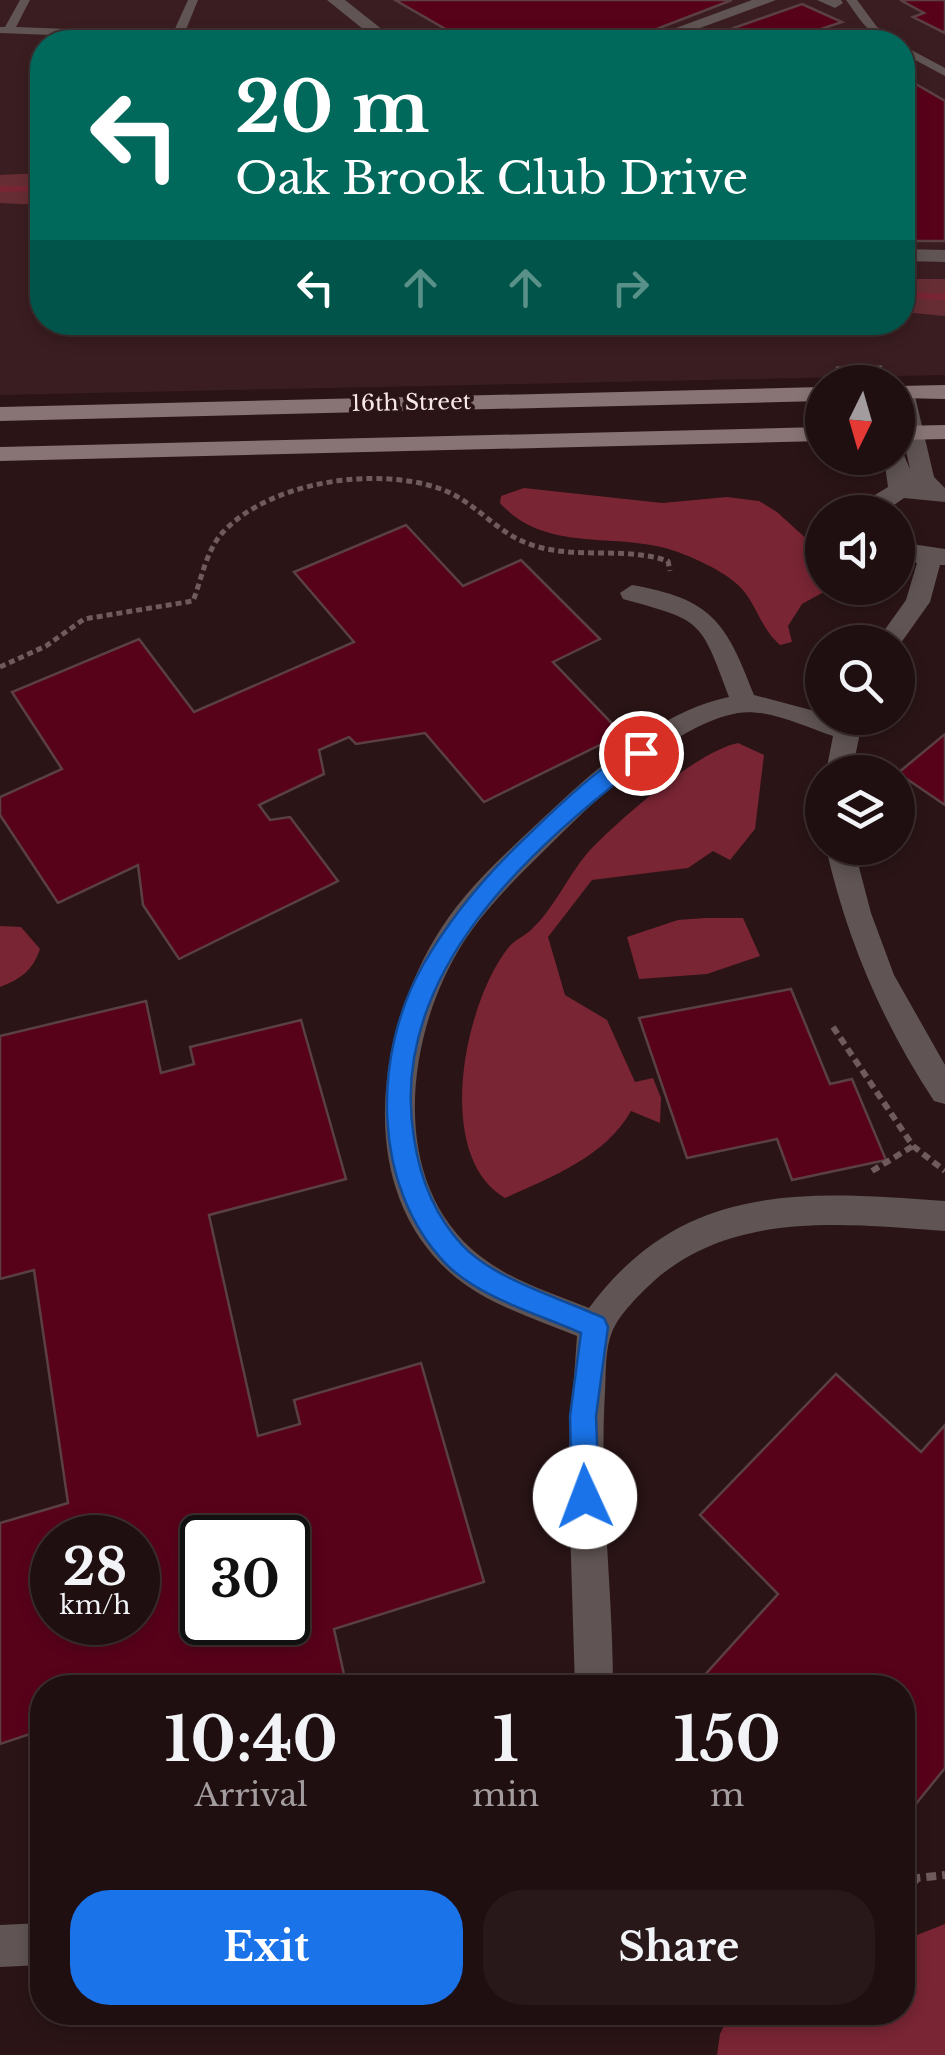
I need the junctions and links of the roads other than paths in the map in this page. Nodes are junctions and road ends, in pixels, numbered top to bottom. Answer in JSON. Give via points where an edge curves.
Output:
{"nodes":[{"id":1,"x":25,"y":0,"type":"edge"},
{"id":2,"x":193,"y":0,"type":"edge"},
{"id":3,"x":335,"y":0,"type":"edge"},
{"id":4,"x":768,"y":0,"type":"edge"},
{"id":5,"x":844,"y":1,"type":"edge"},
{"id":6,"x":4,"y":30,"type":"edge"},
{"id":7,"x":180,"y":30,"type":"edge"},
{"id":8,"x":374,"y":30,"type":"edge"},
{"id":9,"x":682,"y":30,"type":"edge"},
{"id":10,"x":875,"y":30,"type":"edge"},
{"id":11,"x":30,"y":31,"type":"edge"},
{"id":12,"x":915,"y":56,"type":"edge"},
{"id":13,"x":945,"y":60,"type":"edge"},
{"id":14,"x":931,"y":65,"type":"junction"},
{"id":15,"x":945,"y":72,"type":"edge"},
{"id":16,"x":915,"y":255,"type":"edge"},
{"id":17,"x":945,"y":256,"type":"edge"},
{"id":18,"x":915,"y":392,"type":"edge"},
{"id":19,"x":945,"y":392,"type":"edge"},
{"id":20,"x":805,"y":394,"type":"edge"},
{"id":21,"x":0,"y":414,"type":"edge"},
{"id":22,"x":945,"y":432,"type":"edge"},
{"id":23,"x":915,"y":433,"type":"edge"},
{"id":24,"x":805,"y":434,"type":"edge"},
{"id":25,"x":0,"y":454,"type":"edge"},
{"id":26,"x":915,"y":459,"type":"edge"},
{"id":27,"x":900,"y":475,"type":"edge"},
{"id":28,"x":899,"y":491,"type":"junction"},
{"id":29,"x":939,"y":493,"type":"edge"},
{"id":30,"x":888,"y":495,"type":"edge"},
{"id":31,"x":937,"y":570,"type":"edge"},
{"id":32,"x":632,"y":593,"type":"dead end"},
{"id":33,"x":902,"y":625,"type":"edge"},
{"id":34,"x":744,"y":703,"type":"junction"},
{"id":35,"x":805,"y":715,"type":"edge"},
{"id":36,"x":844,"y":865,"type":"edge"},
{"id":37,"x":945,"y":1091,"type":"edge"},
{"id":38,"x":945,"y":1216,"type":"edge"},
{"id":39,"x":595,"y":1327,"type":"junction"},
{"id":40,"x":593,"y":1675,"type":"edge"},
{"id":41,"x":30,"y":1945,"type":"edge"},
{"id":42,"x":0,"y":1946,"type":"edge"}],
"edges":[{"from":1,"to":6,"type":"lane"},
{"from":2,"to":7,"type":"lane"},
{"from":3,"to":8,"type":"street"},
{"from":4,"to":9,"type":"street"},
{"from":5,"to":10,"type":"lane"},
{"from":6,"to":11,"type":"lane"},
{"from":12,"to":14,"type":"lane"},
{"from":13,"to":14,"type":"lane"},
{"from":14,"to":15,"type":"lane"},
{"from":16,"to":17,"type":"street"},
{"from":18,"to":19,"type":"street"},
{"from":20,"to":21,"type":"street","name":"16th Street"},
{"from":22,"to":23,"type":"street"},
{"from":24,"to":25,"type":"street","name":"16th Street"},
{"from":26,"to":29,"type":"street","via":[[922,478]]},
{"from":27,"to":28,"type":"street"},
{"from":28,"to":29,"type":"street"},
{"from":28,"to":30,"type":"street"},
{"from":31,"to":33,"type":"street"},
{"from":32,"to":34,"type":"street","via":[[667,598],[711,625]]},
{"from":34,"to":35,"type":"street"},
{"from":34,"to":39,"type":"street","via":[[661,738],[576,802],[498,876],[431,972],[408,1040],[398,1112],[406,1166],[433,1228],[482,1276]]},
{"from":36,"to":37,"type":"street","via":[[874,964]]},
{"from":38,"to":39,"type":"street","via":[[822,1208],[692,1233],[633,1274]]},
{"from":39,"to":40,"type":"street","via":[[583,1416]]},
{"from":41,"to":42,"type":"street"}]}
